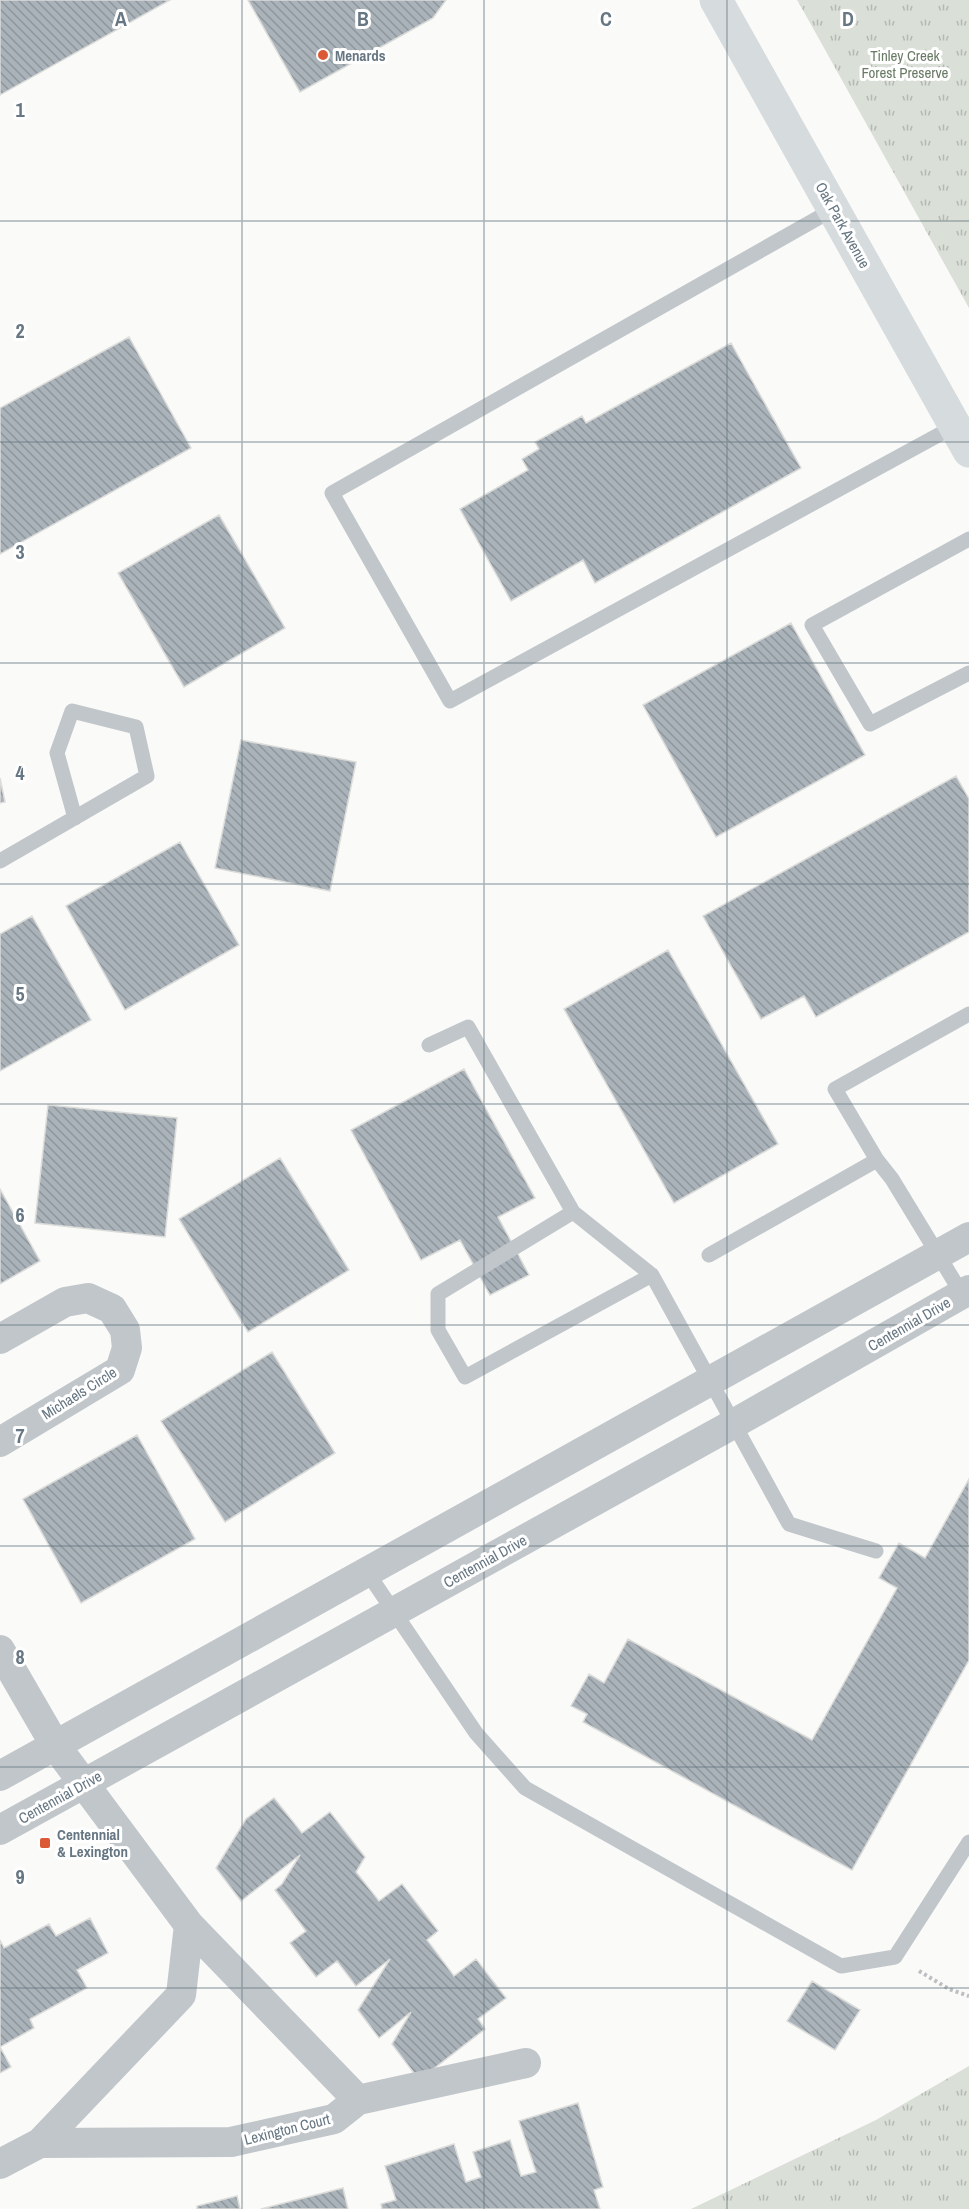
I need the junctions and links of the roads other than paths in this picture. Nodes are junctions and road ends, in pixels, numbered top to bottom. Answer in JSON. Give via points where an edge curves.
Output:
{"nodes":[{"id":1,"x":716,"y":0,"type":"edge"},
{"id":2,"x":834,"y":208,"type":"junction"},
{"id":3,"x":962,"y":439,"type":"edge"},
{"id":4,"x":969,"y":539,"type":"edge"},
{"id":5,"x":969,"y":672,"type":"edge"},
{"id":6,"x":75,"y":818,"type":"junction"},
{"id":7,"x":0,"y":861,"type":"edge"},
{"id":8,"x":969,"y":1014,"type":"edge"},
{"id":9,"x":429,"y":1045,"type":"dead end"},
{"id":10,"x":877,"y":1160,"type":"junction"},
{"id":11,"x":573,"y":1212,"type":"junction"},
{"id":12,"x":969,"y":1237,"type":"edge"},
{"id":13,"x":709,"y":1255,"type":"dead end"},
{"id":14,"x":936,"y":1255,"type":"junction"},
{"id":15,"x":652,"y":1275,"type":"junction"},
{"id":16,"x":966,"y":1292,"type":"edge"},
{"id":17,"x":0,"y":1339,"type":"edge"},
{"id":18,"x":711,"y":1380,"type":"junction"},
{"id":19,"x":735,"y":1423,"type":"junction"},
{"id":20,"x":0,"y":1442,"type":"edge"},
{"id":21,"x":876,"y":1551,"type":"dead end"},
{"id":22,"x":367,"y":1572,"type":"junction"},
{"id":23,"x":393,"y":1611,"type":"junction"},
{"id":24,"x":0,"y":1650,"type":"edge"},
{"id":25,"x":55,"y":1745,"type":"junction"},
{"id":26,"x":0,"y":1776,"type":"edge"},
{"id":27,"x":84,"y":1784,"type":"junction"},
{"id":28,"x":0,"y":1830,"type":"edge"},
{"id":29,"x":969,"y":1842,"type":"edge"},
{"id":30,"x":189,"y":1925,"type":"junction"},
{"id":31,"x":526,"y":2063,"type":"dead end"},
{"id":32,"x":358,"y":2100,"type":"junction"},
{"id":33,"x":40,"y":2143,"type":"junction"},
{"id":34,"x":0,"y":2164,"type":"edge"}],
"edges":[{"from":1,"to":2,"type":"street","name":"Oak Park Avenue"},
{"from":2,"to":3,"type":"street","name":"Oak Park Avenue"},
{"from":2,"to":3,"type":"lane","via":[[332,493],[450,701]]},
{"from":4,"to":5,"type":"lane","via":[[812,626],[870,724]]},
{"from":6,"to":6,"type":"lane","via":[[147,776],[136,727],[72,711],[57,753]]},
{"from":6,"to":7,"type":"lane"},
{"from":8,"to":10,"type":"lane","via":[[835,1089]]},
{"from":9,"to":11,"type":"lane","via":[[468,1027]]},
{"from":10,"to":13,"type":"lane"},
{"from":10,"to":14,"type":"lane"},
{"from":11,"to":15,"type":"lane"},
{"from":11,"to":15,"type":"lane","via":[[438,1294],[438,1330],[465,1377]]},
{"from":12,"to":14,"type":"street"},
{"from":14,"to":16,"type":"lane"},
{"from":14,"to":18,"type":"street"},
{"from":15,"to":18,"type":"lane"},
{"from":16,"to":19,"type":"street","name":"Centennial Drive"},
{"from":17,"to":20,"type":"street","name":"Michaels Circle","via":[[65,1302],[88,1298],[112,1309],[125,1330],[127,1348],[120,1370]]},
{"from":18,"to":19,"type":"lane"},
{"from":18,"to":22,"type":"street"},
{"from":19,"to":21,"type":"lane","via":[[789,1524]]},
{"from":19,"to":23,"type":"street","name":"Centennial Drive"},
{"from":22,"to":23,"type":"lane"},
{"from":22,"to":25,"type":"street"},
{"from":23,"to":27,"type":"street","name":"Centennial Drive"},
{"from":23,"to":29,"type":"lane","via":[[476,1733],[525,1788],[841,1966],[895,1957]]},
{"from":24,"to":25,"type":"street"},
{"from":25,"to":26,"type":"street"},
{"from":25,"to":27,"type":"street"},
{"from":27,"to":28,"type":"street","name":"Centennial Drive"},
{"from":27,"to":30,"type":"street"},
{"from":30,"to":32,"type":"street"},
{"from":30,"to":33,"type":"street","name":"Lexington Court","via":[[181,1995]]},
{"from":31,"to":32,"type":"street"},
{"from":32,"to":33,"type":"street","name":"Lexington Court","via":[[334,2119],[231,2142]]},
{"from":33,"to":34,"type":"street","name":"Lexington Court"}]}
